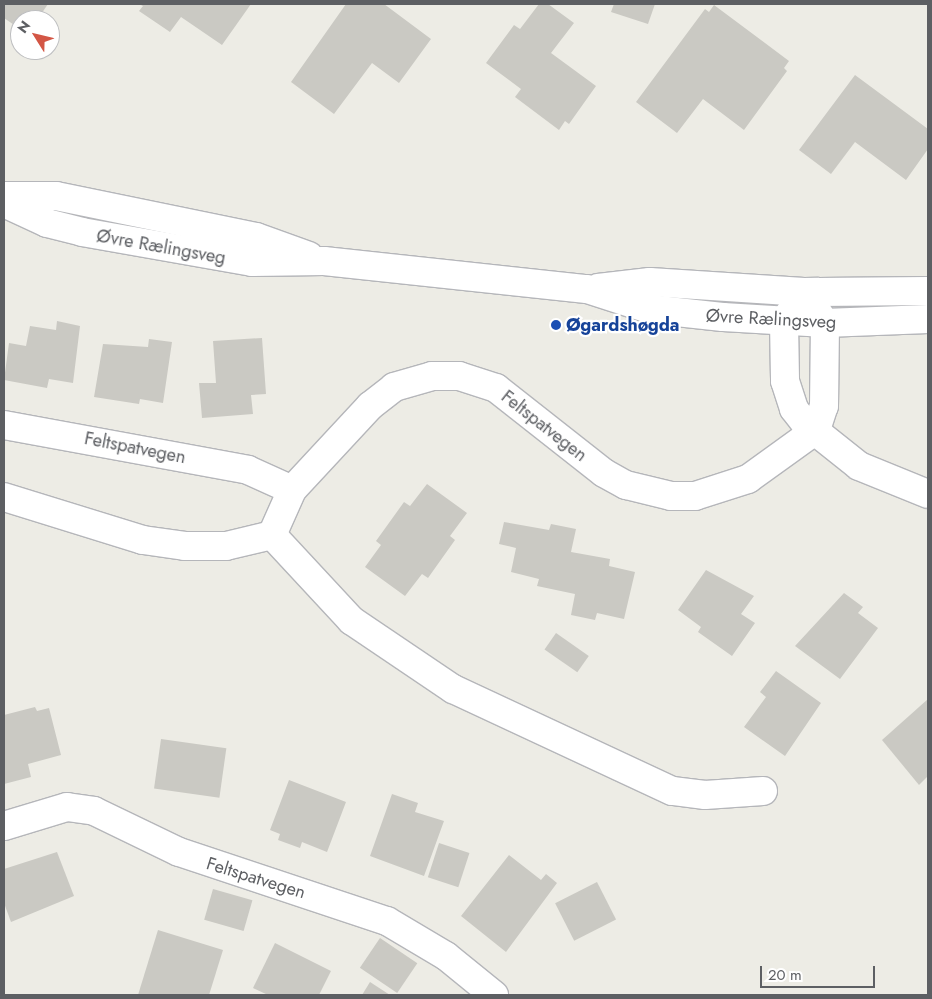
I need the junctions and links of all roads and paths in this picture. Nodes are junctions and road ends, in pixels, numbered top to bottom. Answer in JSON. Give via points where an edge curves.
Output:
{"nodes":[{"id":1,"x":4,"y":196,"type":"edge"},
{"id":2,"x":4,"y":202,"type":"edge"},
{"id":3,"x":324,"y":261,"type":"junction"},
{"id":4,"x":588,"y":289,"type":"junction"},
{"id":5,"x":928,"y":291,"type":"edge"},
{"id":6,"x":804,"y":292,"type":"junction"},
{"id":7,"x":928,"y":320,"type":"edge"},
{"id":8,"x":784,"y":322,"type":"junction"},
{"id":9,"x":825,"y":323,"type":"junction"},
{"id":10,"x":4,"y":425,"type":"edge"},
{"id":11,"x":816,"y":430,"type":"junction"},
{"id":12,"x":292,"y":490,"type":"junction"},
{"id":13,"x":928,"y":494,"type":"edge"},
{"id":14,"x":4,"y":497,"type":"edge"},
{"id":15,"x":272,"y":535,"type":"junction"},
{"id":16,"x":763,"y":791,"type":"dead end"},
{"id":17,"x":4,"y":826,"type":"edge"},
{"id":18,"x":494,"y":995,"type":"edge"}],
"edges":[{"from":1,"to":3,"type":"street","name":"Øvre Rælingsveg","via":[[56,196],[256,237]]},
{"from":2,"to":3,"type":"street","name":"Øvre Rælingsveg","via":[[47,223],[190,254],[252,262]]},
{"from":3,"to":4,"type":"street","name":"Øvre Rælingsveg"},
{"from":4,"to":6,"type":"street","name":"Øvre Rælingsveg","via":[[650,282]]},
{"from":4,"to":8,"type":"street","name":"Øvre Rælingsveg","via":[[649,309]]},
{"from":5,"to":6,"type":"street","name":"Øvre Rælingsveg"},
{"from":6,"to":8,"type":"street"},
{"from":6,"to":9,"type":"street"},
{"from":7,"to":9,"type":"street","name":"Øvre Rælingsveg"},
{"from":8,"to":9,"type":"street","name":"Øvre Rælingsveg"},
{"from":8,"to":11,"type":"street","via":[[782,348],[788,394],[805,423]]},
{"from":9,"to":11,"type":"street","via":[[824,406]]},
{"from":10,"to":12,"type":"street","name":"Feltspatvegen","via":[[248,470]]},
{"from":11,"to":12,"type":"street","name":"Feltspatvegen","via":[[748,478],[696,496],[671,496],[626,485],[604,473],[496,388],[459,376],[432,376],[394,387],[370,406]]},
{"from":11,"to":13,"type":"street","via":[[860,466]]},
{"from":12,"to":15,"type":"street","name":"Feltspatvegen"},
{"from":14,"to":15,"type":"street","via":[[142,540],[185,546],[226,546]]},
{"from":15,"to":16,"type":"street","via":[[352,621],[454,689],[672,791],[705,795]]},
{"from":17,"to":18,"type":"street","name":"Feltspatvegen","via":[[67,806],[94,811],[179,852],[387,921],[446,956]]}]}
